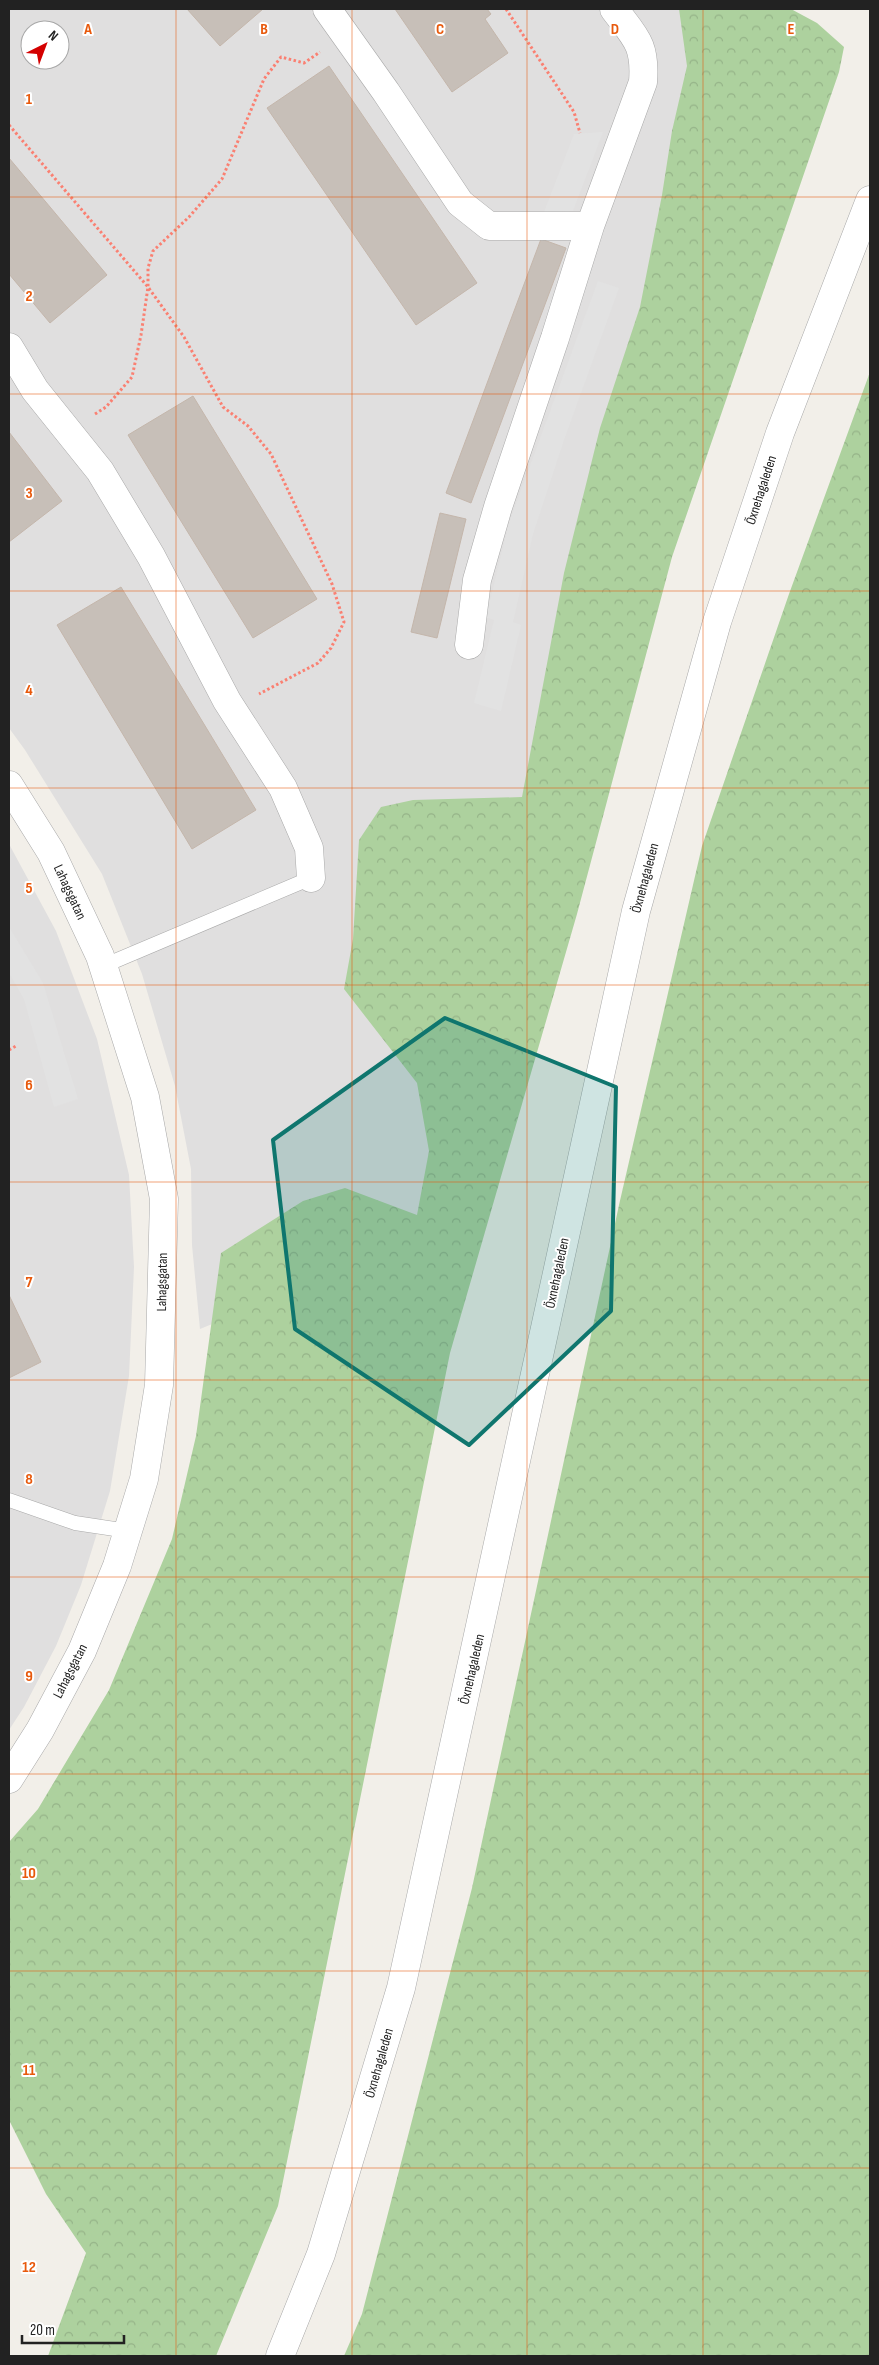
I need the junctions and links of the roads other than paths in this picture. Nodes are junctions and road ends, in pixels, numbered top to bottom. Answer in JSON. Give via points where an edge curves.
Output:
{"nodes":[{"id":1,"x":327,"y":9,"type":"edge"},
{"id":2,"x":614,"y":9,"type":"edge"},
{"id":3,"x":870,"y":200,"type":"edge"},
{"id":4,"x":590,"y":226,"type":"junction"},
{"id":5,"x":9,"y":347,"type":"edge"},
{"id":6,"x":468,"y":644,"type":"dead end"},
{"id":7,"x":9,"y":785,"type":"edge"},
{"id":8,"x":311,"y":878,"type":"joint"},
{"id":9,"x":103,"y":966,"type":"junction"},
{"id":10,"x":9,"y":1500,"type":"edge"},
{"id":11,"x":128,"y":1531,"type":"junction"},
{"id":12,"x":9,"y":1779,"type":"edge"},
{"id":13,"x":280,"y":2356,"type":"edge"}],
"edges":[{"from":1,"to":4,"type":"street","via":[[460,203],[489,226]]},
{"from":2,"to":4,"type":"street","via":[[639,42],[644,60],[643,82]]},
{"from":3,"to":13,"type":"street","name":"Öxnehagaleden","via":[[780,433],[720,612],[636,911],[401,1988],[321,2254]]},
{"from":4,"to":6,"type":"street","via":[[498,507],[477,580]]},
{"from":5,"to":8,"type":"street","via":[[35,390],[100,471],[151,556],[232,709],[283,788],[309,848]]},
{"from":7,"to":9,"type":"street","name":"Lahagsgatan","via":[[51,852]]},
{"from":8,"to":9,"type":"lane"},
{"from":9,"to":11,"type":"street","name":"Lahagsgatan","via":[[146,1097],[164,1199],[159,1386],[144,1478]]},
{"from":10,"to":11,"type":"lane","via":[[75,1523]]},
{"from":11,"to":12,"type":"street","name":"Lahagsgatan","via":[[82,1651],[40,1730]]}]}
